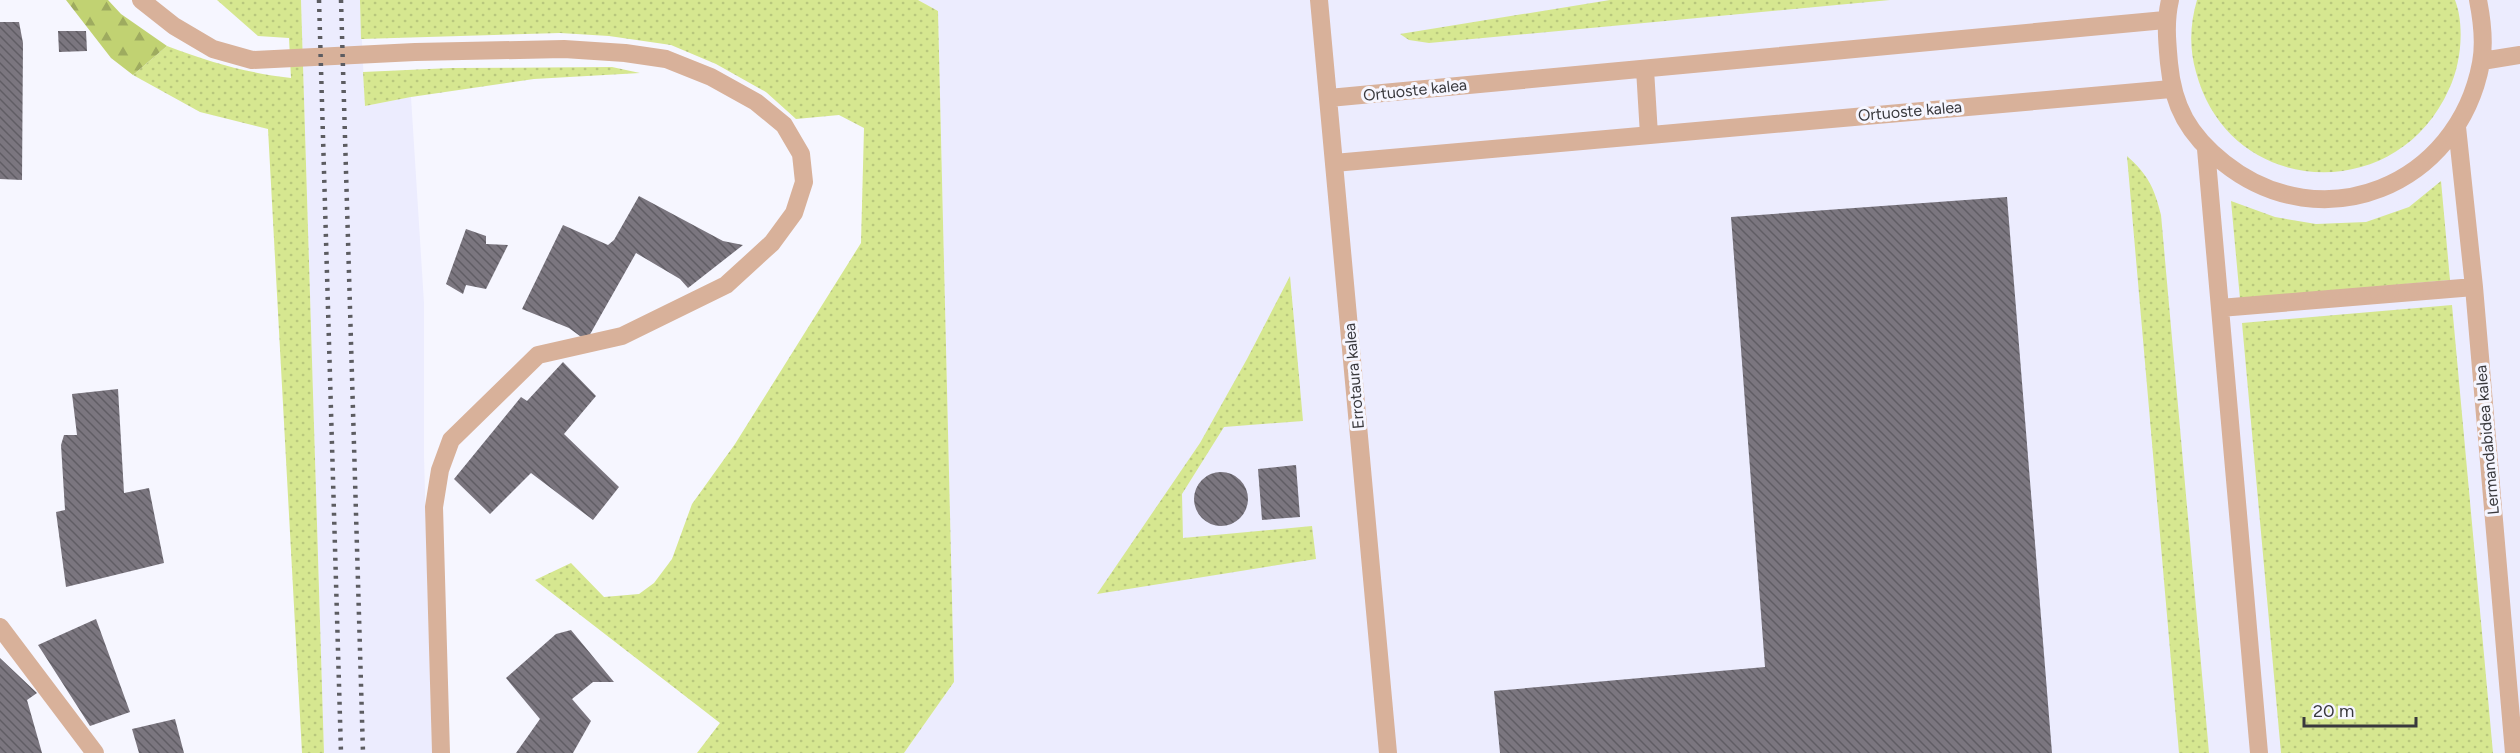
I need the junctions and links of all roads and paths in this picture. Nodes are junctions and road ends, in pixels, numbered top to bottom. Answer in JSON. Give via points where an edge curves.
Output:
{"nodes":[{"id":1,"x":141,"y":0,"type":"edge"},
{"id":2,"x":1319,"y":0,"type":"edge"},
{"id":3,"x":2170,"y":0,"type":"edge"},
{"id":4,"x":2478,"y":0,"type":"edge"},
{"id":5,"x":2165,"y":20,"type":"junction"},
{"id":6,"x":2520,"y":55,"type":"edge"},
{"id":7,"x":2482,"y":61,"type":"junction"},
{"id":8,"x":1645,"y":69,"type":"junction"},
{"id":9,"x":2171,"y":89,"type":"junction"},
{"id":10,"x":1329,"y":98,"type":"junction"},
{"id":11,"x":2457,"y":127,"type":"junction"},
{"id":12,"x":1650,"y":135,"type":"junction"},
{"id":13,"x":2206,"y":149,"type":"junction"},
{"id":14,"x":1334,"y":163,"type":"junction"},
{"id":15,"x":2474,"y":287,"type":"junction"},
{"id":16,"x":2220,"y":308,"type":"junction"},
{"id":17,"x":0,"y":627,"type":"edge"},
{"id":18,"x":95,"y":753,"type":"edge"},
{"id":19,"x":441,"y":753,"type":"edge"},
{"id":20,"x":1388,"y":753,"type":"edge"},
{"id":21,"x":2259,"y":753,"type":"edge"},
{"id":22,"x":2514,"y":753,"type":"edge"}],
"edges":[{"from":1,"to":19,"type":"street","via":[[213,49],[252,60],[564,50],[666,59],[711,77],[756,102],[784,125],[801,154],[804,182],[794,213],[771,243],[726,285],[622,336],[538,355],[451,440],[440,470],[434,507]]},
{"from":2,"to":10,"type":"street","name":"Errotaura kalea"},
{"from":3,"to":5,"type":"street"},
{"from":4,"to":7,"type":"street"},
{"from":5,"to":8,"type":"street","name":"Ortuoste kalea"},
{"from":5,"to":9,"type":"street"},
{"from":6,"to":7,"type":"street"},
{"from":7,"to":11,"type":"street","via":[[2473,96]]},
{"from":8,"to":10,"type":"street","name":"Ortuoste kalea"},
{"from":8,"to":12,"type":"street"},
{"from":9,"to":12,"type":"street","name":"Ortuoste kalea"},
{"from":9,"to":13,"type":"street","via":[[2192,131]]},
{"from":10,"to":14,"type":"street","name":"Errotaura kalea"},
{"from":11,"to":13,"type":"street","via":[[2425,164],[2384,188],[2337,199],[2289,196],[2244,178]]},
{"from":11,"to":15,"type":"street","name":"Lermandabidea kalea"},
{"from":12,"to":14,"type":"street","name":"Ortuoste kalea"},
{"from":13,"to":16,"type":"street"},
{"from":14,"to":20,"type":"street","name":"Errotaura kalea"},
{"from":15,"to":16,"type":"street"},
{"from":15,"to":22,"type":"street","name":"Lermandabidea kalea"},
{"from":16,"to":21,"type":"street"},
{"from":17,"to":18,"type":"street"}]}
